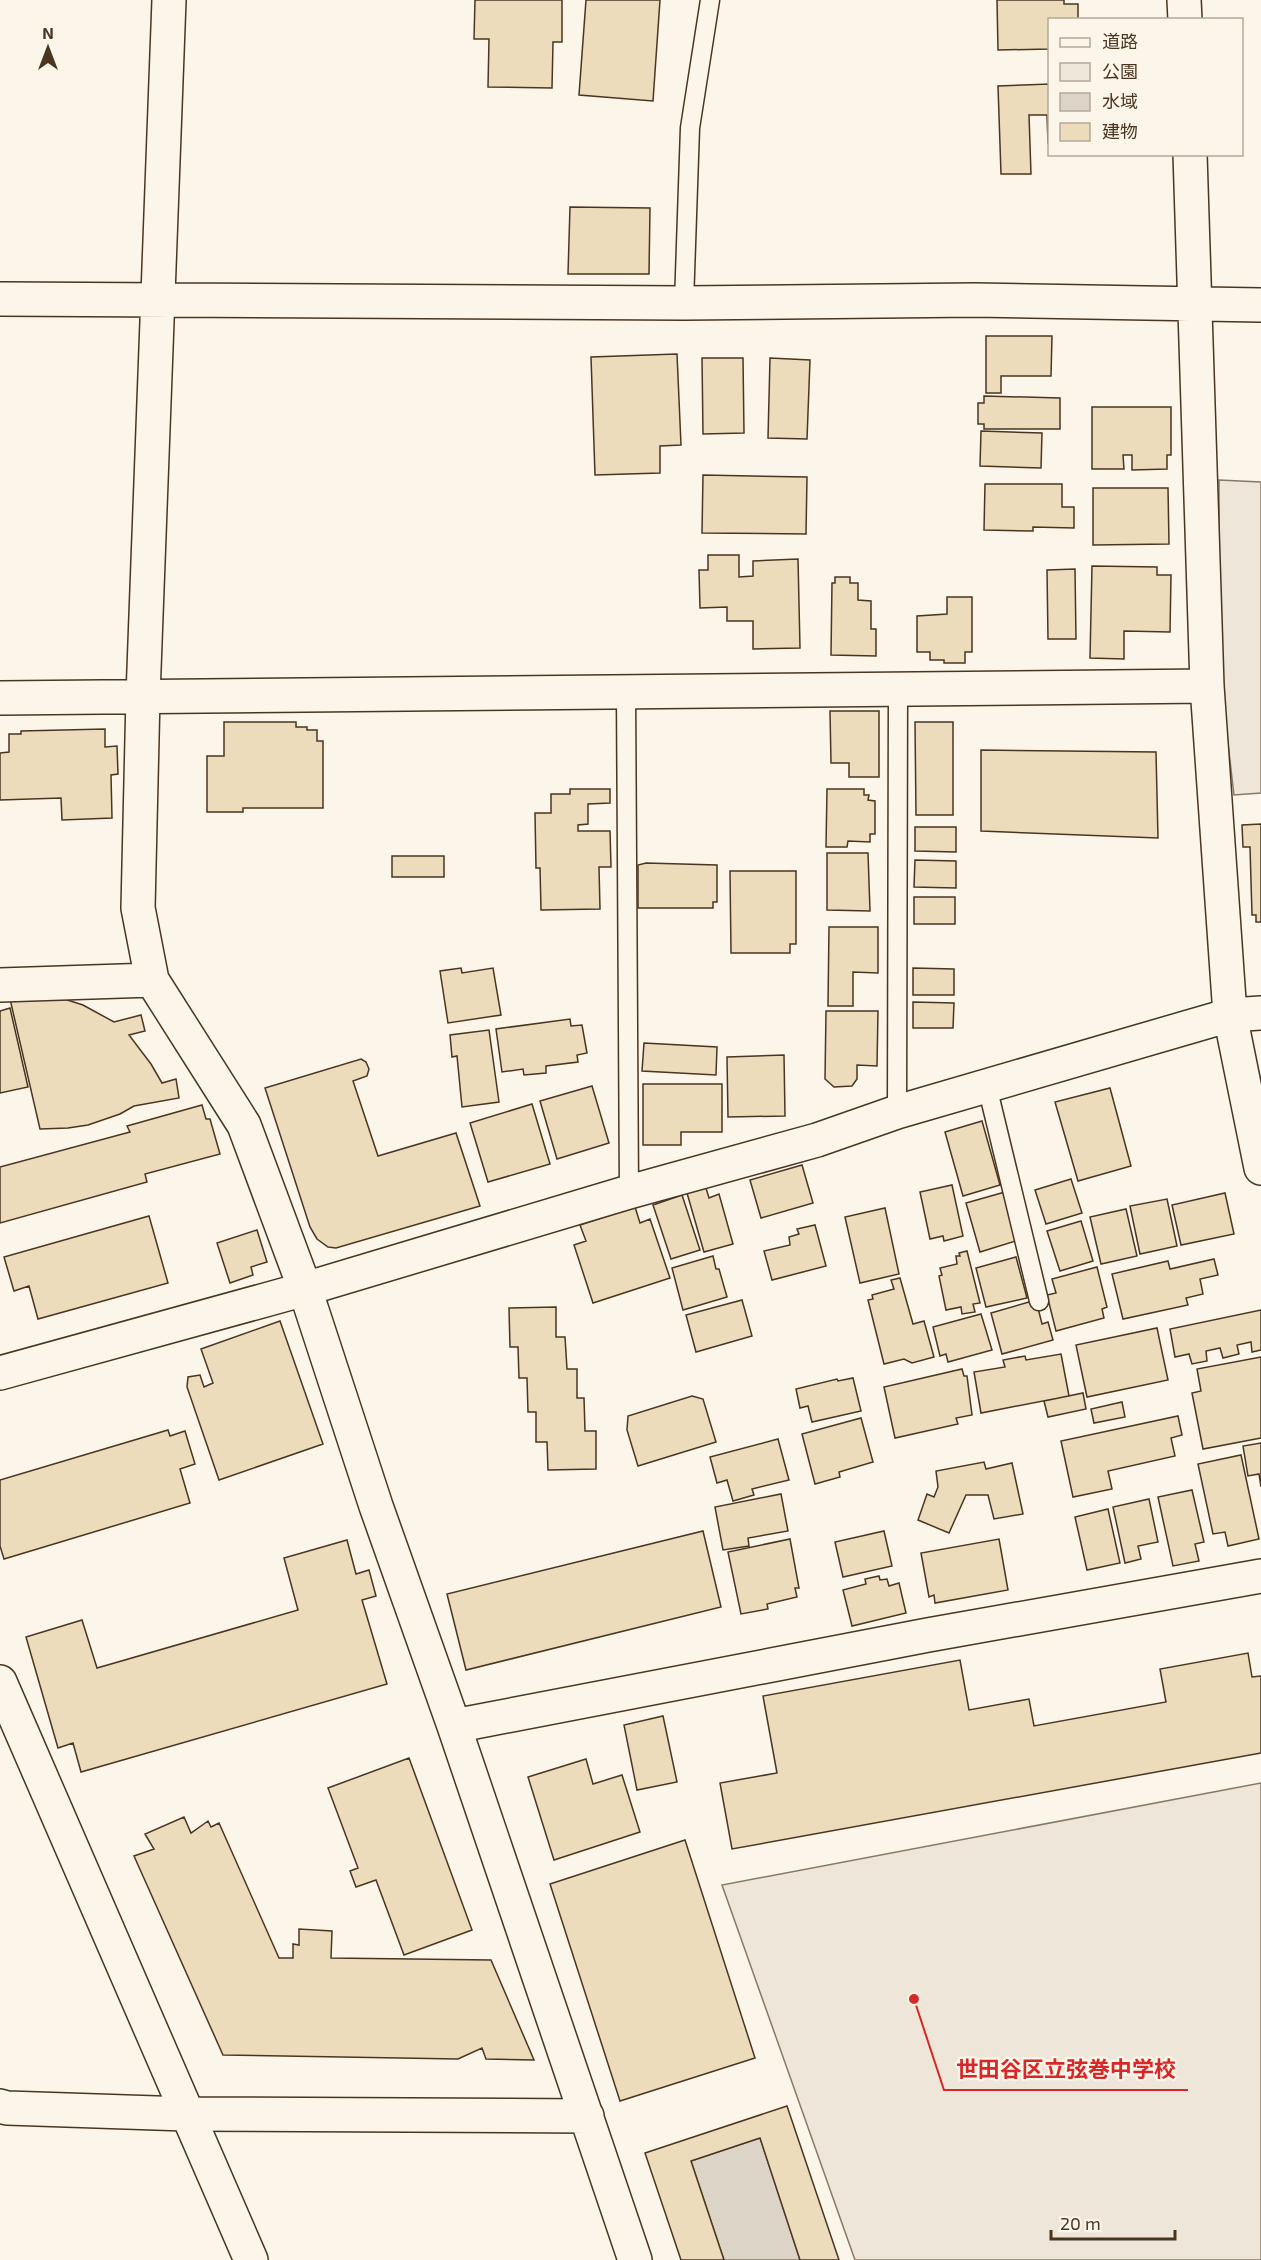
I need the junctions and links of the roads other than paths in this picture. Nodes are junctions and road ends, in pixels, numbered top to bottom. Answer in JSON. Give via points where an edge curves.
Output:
{"nodes":[{"id":1,"x":169,"y":0,"type":"edge"},
{"id":2,"x":710,"y":0,"type":"edge"},
{"id":3,"x":1184,"y":0,"type":"edge"},
{"id":4,"x":1185,"y":18,"type":"edge"},
{"id":5,"x":1190,"y":156,"type":"edge"},
{"id":6,"x":158,"y":298,"type":"junction"},
{"id":7,"x":0,"y":299,"type":"edge"},
{"id":8,"x":684,"y":303,"type":"junction"},
{"id":9,"x":1196,"y":305,"type":"junction"},
{"id":10,"x":1261,"y":305,"type":"edge"},
{"id":11,"x":1208,"y":686,"type":"junction"},
{"id":12,"x":898,"y":689,"type":"junction"},
{"id":13,"x":626,"y":692,"type":"junction"},
{"id":14,"x":143,"y":696,"type":"junction"},
{"id":15,"x":0,"y":698,"type":"edge"},
{"id":16,"x":152,"y":980,"type":"junction"},
{"id":17,"x":0,"y":984,"type":"edge"},
{"id":18,"x":1246,"y":1014,"type":"edge"},
{"id":19,"x":987,"y":1086,"type":"junction"},
{"id":20,"x":897,"y":1112,"type":"junction"},
{"id":21,"x":1261,"y":1168,"type":"edge"},
{"id":22,"x":630,"y":1192,"type":"junction"},
{"id":23,"x":305,"y":1289,"type":"junction"},
{"id":24,"x":1039,"y":1301,"type":"dead end"},
{"id":25,"x":0,"y":1373,"type":"edge"},
{"id":26,"x":1261,"y":1576,"type":"edge"},
{"id":27,"x":0,"y":1682,"type":"edge"},
{"id":28,"x":454,"y":1726,"type":"junction"},
{"id":29,"x":0,"y":2106,"type":"edge"},
{"id":30,"x":186,"y":2114,"type":"junction"},
{"id":31,"x":587,"y":2116,"type":"junction"},
{"id":32,"x":251,"y":2260,"type":"edge"},
{"id":33,"x":635,"y":2260,"type":"edge"}],
"edges":[{"from":1,"to":6,"type":"street"},
{"from":2,"to":8,"type":"lane","via":[[690,128]]},
{"from":3,"to":4,"type":"street"},
{"from":5,"to":9,"type":"street"},
{"from":6,"to":7,"type":"street"},
{"from":6,"to":8,"type":"street"},
{"from":6,"to":14,"type":"street"},
{"from":8,"to":9,"type":"street","via":[[975,300]]},
{"from":9,"to":10,"type":"street"},
{"from":9,"to":11,"type":"street"},
{"from":11,"to":12,"type":"street"},
{"from":11,"to":18,"type":"street"},
{"from":12,"to":13,"type":"street"},
{"from":12,"to":20,"type":"lane"},
{"from":13,"to":14,"type":"street"},
{"from":13,"to":22,"type":"lane"},
{"from":14,"to":15,"type":"street"},
{"from":14,"to":16,"type":"street","via":[[138,908]]},
{"from":16,"to":17,"type":"street"},
{"from":16,"to":23,"type":"street","via":[[244,1125]]},
{"from":18,"to":19,"type":"street"},
{"from":18,"to":21,"type":"street"},
{"from":19,"to":20,"type":"street"},
{"from":19,"to":24,"type":"lane"},
{"from":20,"to":22,"type":"street","via":[[817,1140]]},
{"from":22,"to":23,"type":"street"},
{"from":23,"to":25,"type":"street"},
{"from":23,"to":28,"type":"street"},
{"from":26,"to":28,"type":"street"},
{"from":27,"to":30,"type":"street"},
{"from":28,"to":31,"type":"street"},
{"from":29,"to":30,"type":"street"},
{"from":30,"to":31,"type":"street"},
{"from":30,"to":32,"type":"street"},
{"from":31,"to":33,"type":"street"}]}
